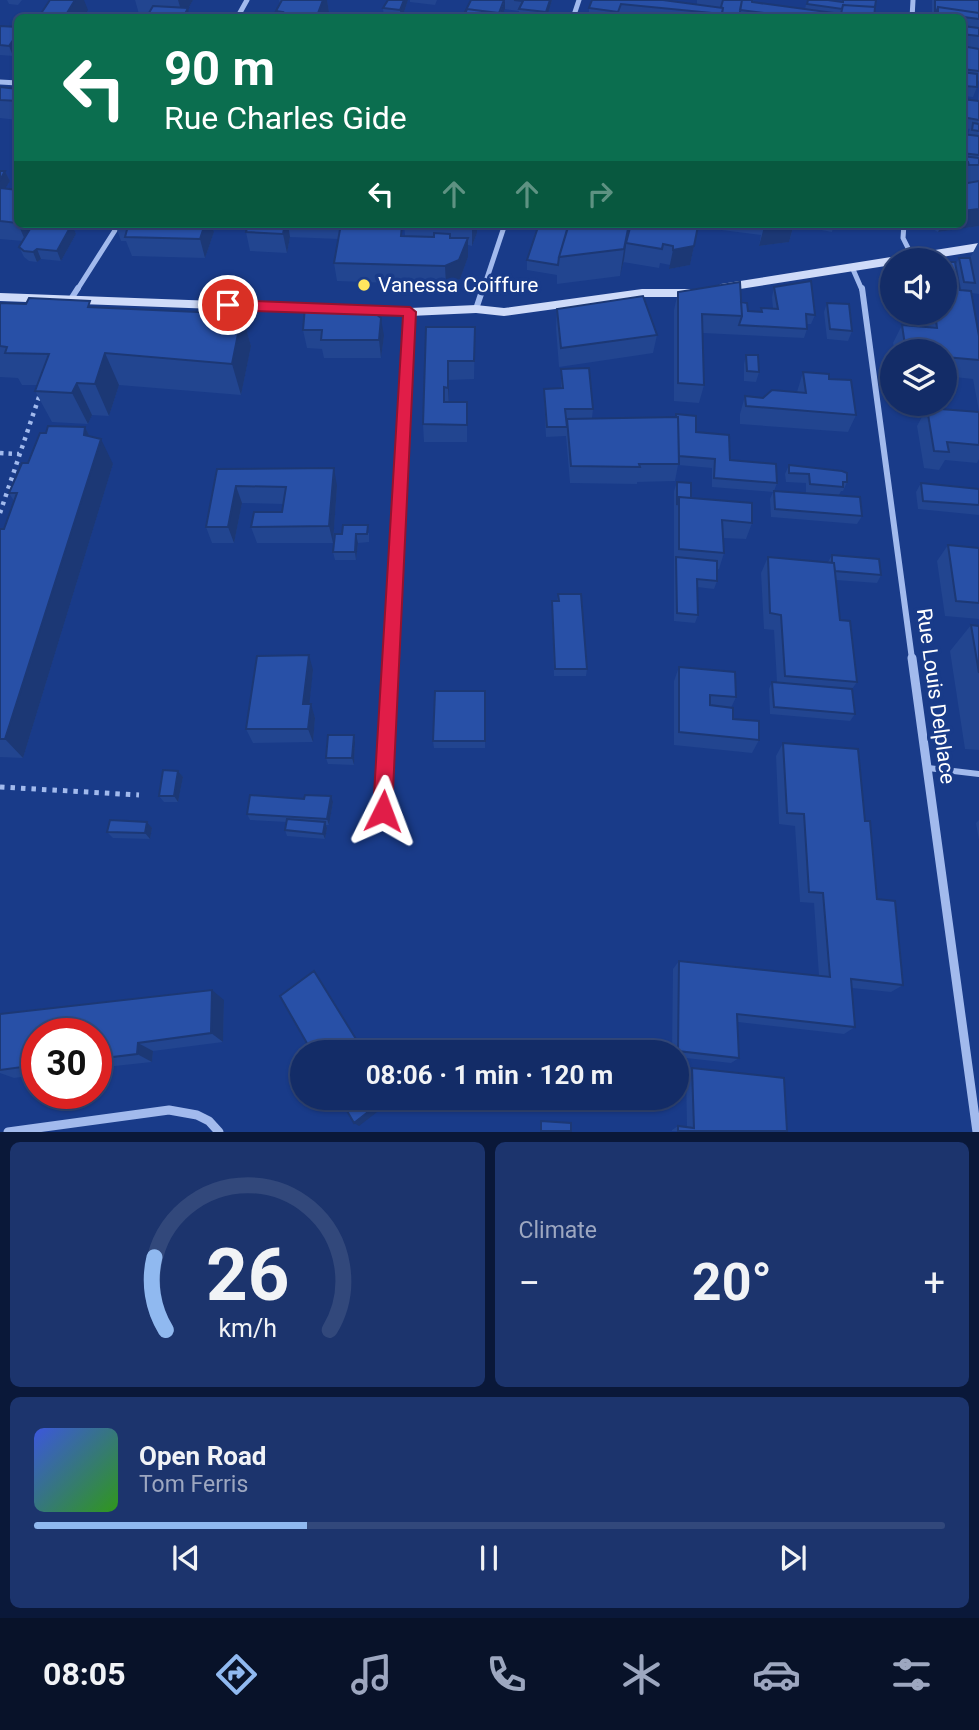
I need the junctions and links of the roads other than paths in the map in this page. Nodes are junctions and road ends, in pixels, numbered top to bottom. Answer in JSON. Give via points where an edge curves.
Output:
{"nodes":[{"id":1,"x":115,"y":228,"type":"edge"},
{"id":2,"x":504,"y":228,"type":"edge"},
{"id":3,"x":904,"y":228,"type":"edge"},
{"id":4,"x":979,"y":247,"type":"edge"},
{"id":5,"x":908,"y":248,"type":"edge"},
{"id":6,"x":957,"y":251,"type":"edge"},
{"id":7,"x":880,"y":263,"type":"edge"},
{"id":8,"x":852,"y":267,"type":"junction"},
{"id":9,"x":0,"y":297,"type":"edge"},
{"id":10,"x":71,"y":299,"type":"junction"},
{"id":11,"x":328,"y":309,"type":"edge"},
{"id":12,"x":342,"y":309,"type":"edge"},
{"id":13,"x":476,"y":309,"type":"junction"},
{"id":14,"x":410,"y":312,"type":"junction"},
{"id":15,"x":928,"y":768,"type":"junction"},
{"id":16,"x":979,"y":774,"type":"edge"},
{"id":17,"x":383,"y":811,"type":"dead end"},
{"id":18,"x":975,"y":1083,"type":"edge"},
{"id":19,"x":8,"y":1132,"type":"edge"},
{"id":20,"x":219,"y":1132,"type":"edge"},
{"id":21,"x":977,"y":1132,"type":"edge"}],
"edges":[{"from":1,"to":10,"type":"street"},
{"from":2,"to":13,"type":"street"},
{"from":3,"to":5,"type":"street"},
{"from":4,"to":6,"type":"street"},
{"from":7,"to":8,"type":"street"},
{"from":8,"to":13,"type":"street","via":[[695,293],[642,293],[526,311]]},
{"from":8,"to":15,"type":"street","name":"Rue Louis Delplace","via":[[861,284]]},
{"from":9,"to":10,"type":"street"},
{"from":10,"to":11,"type":"street"},
{"from":12,"to":14,"type":"street"},
{"from":13,"to":14,"type":"street"},
{"from":14,"to":17,"type":"street"},
{"from":15,"to":16,"type":"lane"},
{"from":15,"to":18,"type":"street","name":"Rue Louis Delplace"},
{"from":18,"to":21,"type":"street","name":"Rue Louis Delplace"},
{"from":19,"to":20,"type":"street","via":[[169,1110],[202,1116]]}]}
